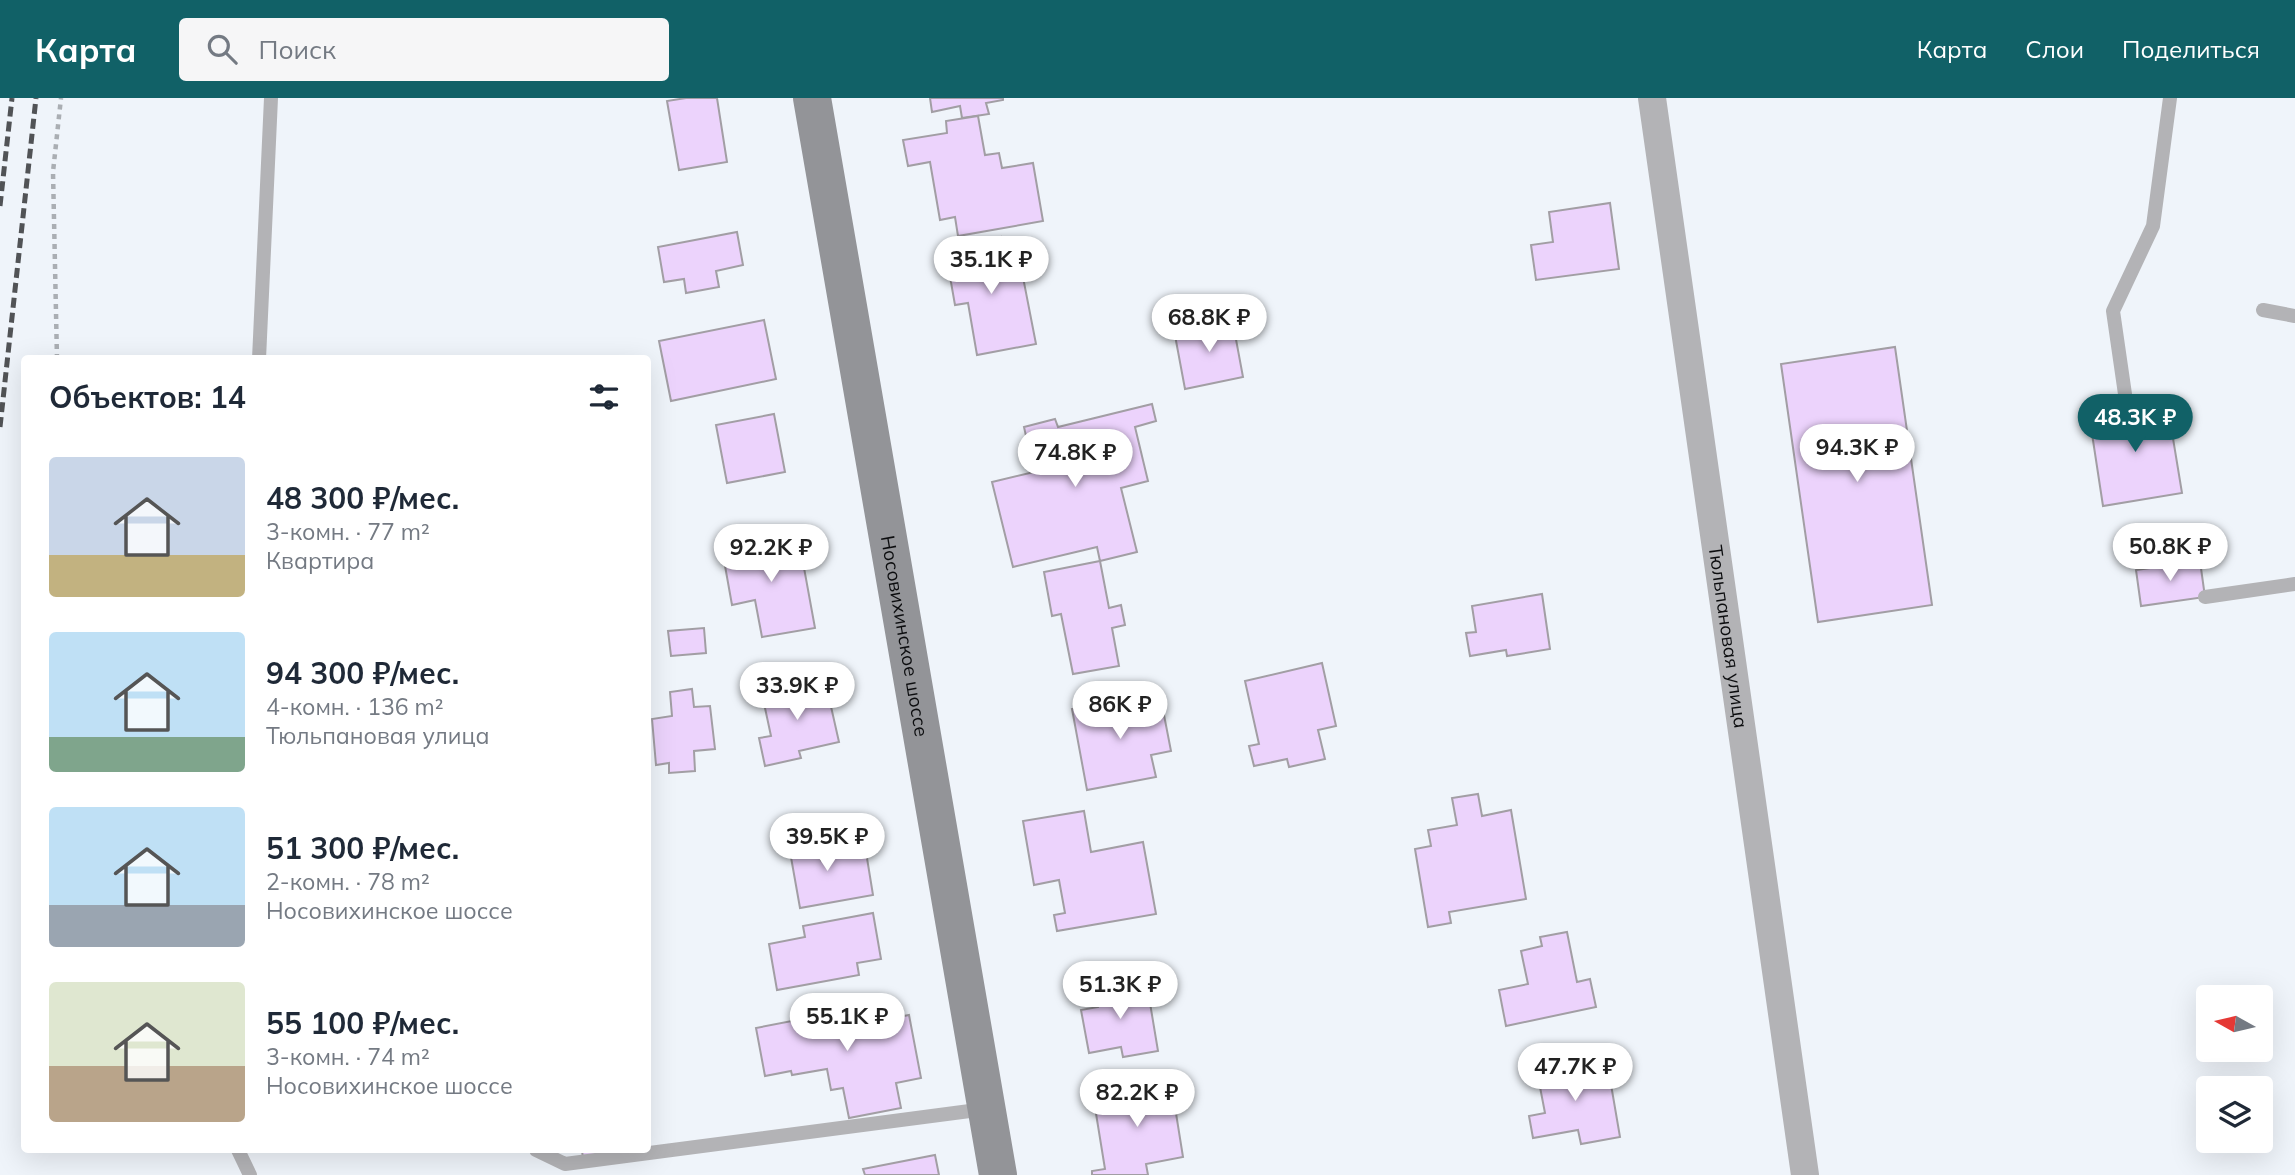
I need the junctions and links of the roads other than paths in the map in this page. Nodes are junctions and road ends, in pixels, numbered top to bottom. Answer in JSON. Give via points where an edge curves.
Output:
{"nodes":[{"id":1,"x":271,"y":98,"type":"edge"},
{"id":2,"x":812,"y":98,"type":"edge"},
{"id":3,"x":1652,"y":98,"type":"edge"},
{"id":4,"x":2170,"y":98,"type":"edge"},
{"id":5,"x":2263,"y":310,"type":"dead end"},
{"id":6,"x":2295,"y":316,"type":"edge"},
{"id":7,"x":258,"y":355,"type":"edge"},
{"id":8,"x":2127,"y":408,"type":"dead end"},
{"id":9,"x":2295,"y":584,"type":"edge"},
{"id":10,"x":2205,"y":597,"type":"dead end"},
{"id":11,"x":986,"y":1109,"type":"junction"},
{"id":12,"x":239,"y":1153,"type":"edge"},
{"id":13,"x":542,"y":1153,"type":"edge"},
{"id":14,"x":649,"y":1153,"type":"edge"},
{"id":15,"x":651,"y":1153,"type":"edge"},
{"id":16,"x":250,"y":1175,"type":"edge"},
{"id":17,"x":998,"y":1175,"type":"edge"},
{"id":18,"x":1805,"y":1175,"type":"edge"}],
"edges":[{"from":1,"to":7,"type":"lane"},
{"from":2,"to":11,"type":"main road","name":"Носовихинское шоссе"},
{"from":3,"to":18,"type":"street","name":"Тюльпановая улица"},
{"from":4,"to":8,"type":"lane","via":[[2153,226],[2113,312]]},
{"from":5,"to":6,"type":"lane"},
{"from":9,"to":10,"type":"lane"},
{"from":11,"to":15,"type":"lane"},
{"from":11,"to":17,"type":"main road","name":"Носовихинское шоссе"},
{"from":12,"to":16,"type":"lane"},
{"from":13,"to":14,"type":"lane","via":[[565,1164]]}]}
